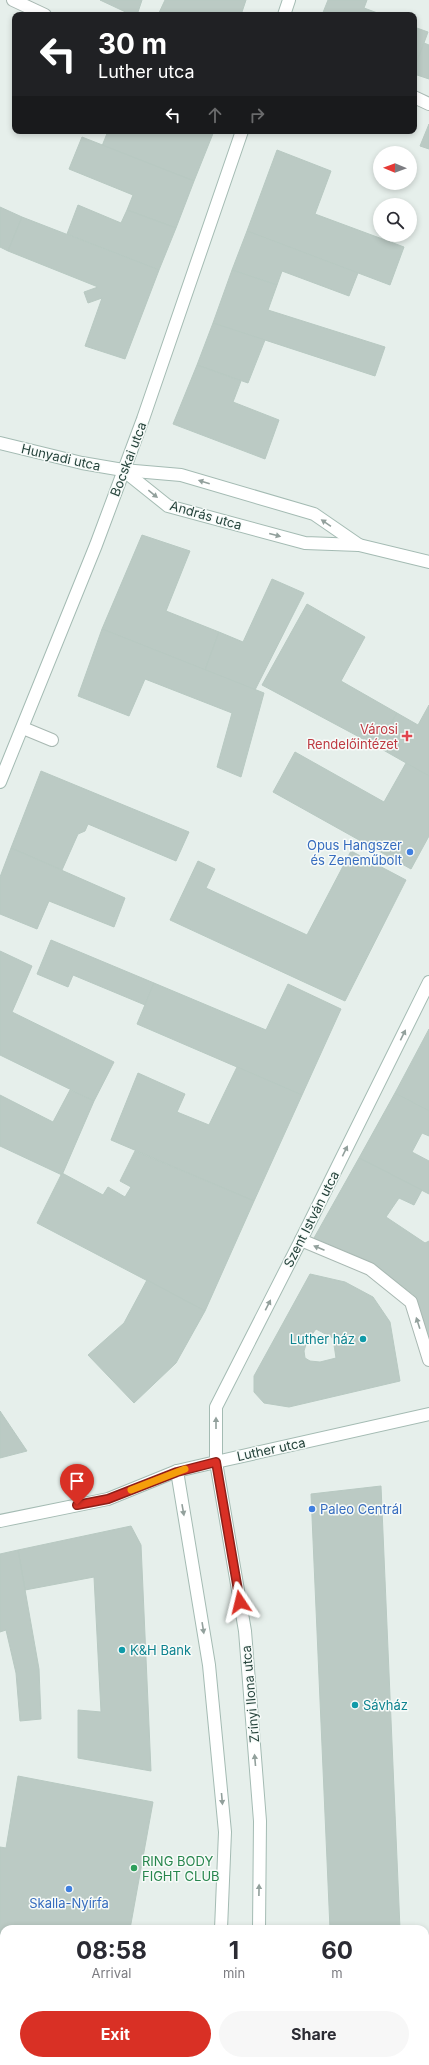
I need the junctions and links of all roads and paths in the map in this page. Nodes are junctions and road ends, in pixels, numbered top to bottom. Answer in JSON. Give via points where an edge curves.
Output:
{"nodes":[{"id":1,"x":13,"y":0,"type":"edge"},
{"id":2,"x":289,"y":0,"type":"edge"},
{"id":3,"x":39,"y":12,"type":"edge"},
{"id":4,"x":285,"y":12,"type":"edge"},
{"id":5,"x":417,"y":98,"type":"edge"},
{"id":6,"x":429,"y":104,"type":"edge"},
{"id":7,"x":241,"y":134,"type":"edge"},
{"id":8,"x":0,"y":443,"type":"edge"},
{"id":9,"x":123,"y":470,"type":"junction"},
{"id":10,"x":359,"y":545,"type":"junction"},
{"id":11,"x":429,"y":562,"type":"edge"},
{"id":12,"x":23,"y":728,"type":"junction"},
{"id":13,"x":52,"y":740,"type":"dead end"},
{"id":14,"x":0,"y":782,"type":"edge"},
{"id":15,"x":429,"y":982,"type":"edge"},
{"id":16,"x":302,"y":1240,"type":"junction"},
{"id":17,"x":429,"y":1360,"type":"edge"},
{"id":18,"x":429,"y":1414,"type":"edge"},
{"id":19,"x":216,"y":1462,"type":"junction"},
{"id":20,"x":177,"y":1472,"type":"junction"},
{"id":21,"x":0,"y":1521,"type":"edge"},
{"id":22,"x":221,"y":1925,"type":"edge"},
{"id":23,"x":259,"y":1925,"type":"edge"}],
"edges":[{"from":1,"to":3,"type":"street"},
{"from":2,"to":4,"type":"street"},
{"from":5,"to":6,"type":"street"},
{"from":7,"to":9,"type":"street","name":"Bocskai utca","via":[[146,412]]},
{"from":8,"to":9,"type":"street","name":"Hunyadi utca"},
{"from":10,"to":9,"type":"street","name":"András utca","one_way":true,"via":[[314,514],[181,475]]},
{"from":9,"to":10,"type":"street","name":"András utca","one_way":true,"via":[[168,506],[305,543]]},
{"from":9,"to":12,"type":"street","name":"Bocskai utca"},
{"from":10,"to":11,"type":"street","name":"András utca"},
{"from":12,"to":13,"type":"street"},
{"from":12,"to":14,"type":"street","name":"Bocskai utca"},
{"from":16,"to":15,"type":"street","name":"Szent István utca","one_way":true},
{"from":17,"to":16,"type":"street","one_way":true,"via":[[411,1302],[370,1269]]},
{"from":19,"to":16,"type":"street","name":"Szent István utca","one_way":true,"via":[[216,1407]]},
{"from":18,"to":19,"type":"street","name":"Luther utca"},
{"from":19,"to":20,"type":"street","name":"Luther utca"},
{"from":23,"to":19,"type":"street","name":"Zrínyi Ilona utca","one_way":true,"via":[[260,1821],[245,1631]]},
{"from":20,"to":21,"type":"street","name":"Luther utca","via":[[108,1499]]},
{"from":20,"to":22,"type":"street","one_way":true,"via":[[209,1665],[225,1832]]}]}
